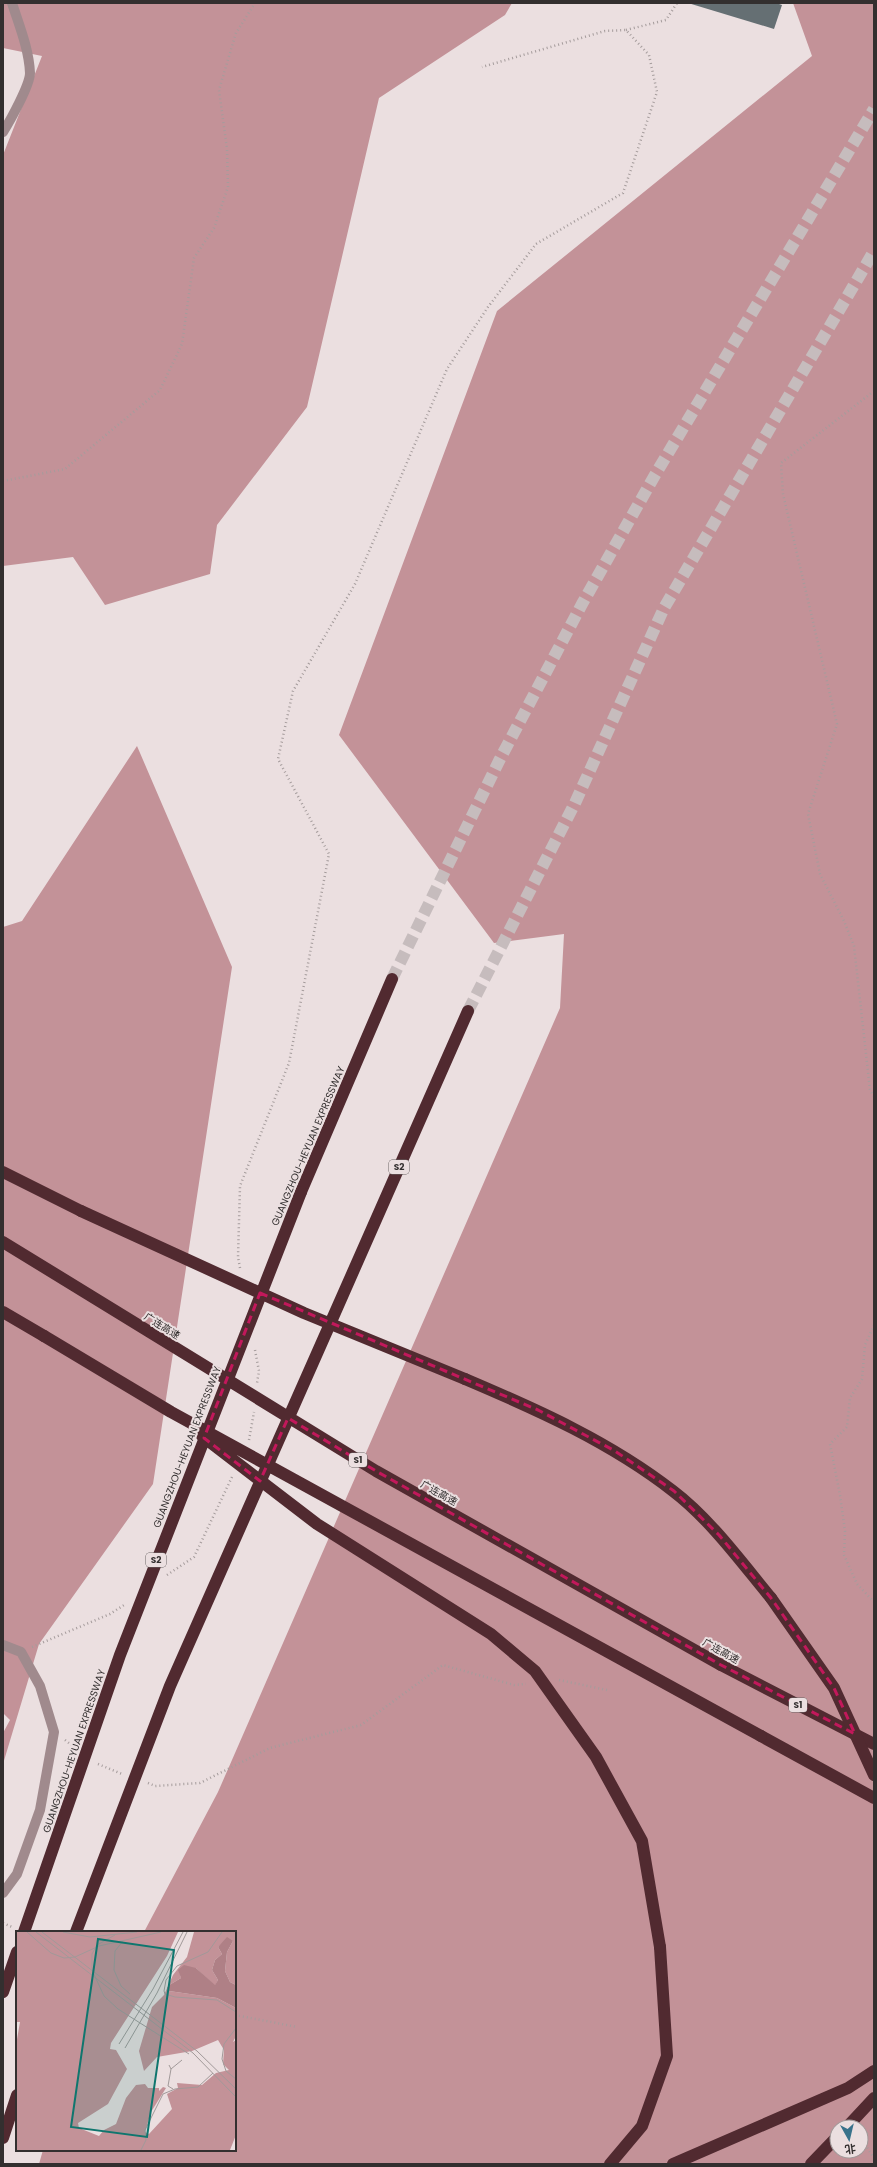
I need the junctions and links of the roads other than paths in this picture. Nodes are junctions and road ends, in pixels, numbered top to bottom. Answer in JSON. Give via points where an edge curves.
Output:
{"nodes":[{"id":1,"x":12,"y":3,"type":"edge"},
{"id":2,"x":3,"y":132,"type":"edge"},
{"id":3,"x":392,"y":979,"type":"tunnel mouth"},
{"id":4,"x":468,"y":1011,"type":"tunnel mouth"},
{"id":5,"x":3,"y":1172,"type":"edge"},
{"id":6,"x":3,"y":1242,"type":"edge"},
{"id":7,"x":3,"y":1312,"type":"edge"},
{"id":8,"x":171,"y":1412,"type":"junction"},
{"id":9,"x":3,"y":1645,"type":"edge"},
{"id":10,"x":874,"y":1744,"type":"edge"},
{"id":11,"x":874,"y":1776,"type":"edge"},
{"id":12,"x":874,"y":1798,"type":"edge"},
{"id":13,"x":3,"y":1893,"type":"edge"},
{"id":14,"x":24,"y":1931,"type":"edge"},
{"id":15,"x":76,"y":1931,"type":"edge"},
{"id":16,"x":16,"y":1955,"type":"edge"},
{"id":17,"x":3,"y":1992,"type":"edge"},
{"id":18,"x":874,"y":2072,"type":"edge"},
{"id":19,"x":16,"y":2098,"type":"edge"},
{"id":20,"x":874,"y":2098,"type":"edge"},
{"id":21,"x":854,"y":2119,"type":"edge"},
{"id":22,"x":3,"y":2138,"type":"edge"},
{"id":23,"x":829,"y":2145,"type":"edge"},
{"id":24,"x":610,"y":2164,"type":"edge"},
{"id":25,"x":673,"y":2164,"type":"edge"},
{"id":26,"x":811,"y":2164,"type":"edge"}],
"edges":[{"from":1,"to":2,"type":"street","via":[[23,37],[30,74],[13,116]]},
{"from":3,"to":14,"type":"highway","name":"GUANGZHOU-HEYUAN EXPRESSWAY","number":"S2","bridge":true,"via":[[301,1192],[120,1655]]},
{"from":4,"to":15,"type":"highway","number":"S2","bridge":true,"via":[[170,1686]]},
{"from":5,"to":11,"type":"highway","bridge":true,"via":[[81,1211],[304,1313],[538,1410],[608,1447],[674,1491],[719,1535],[771,1598],[834,1688]]},
{"from":6,"to":10,"type":"highway","name":"广连高速","number":"S1","bridge":true,"via":[[376,1472],[721,1665]]},
{"from":7,"to":8,"type":"highway","bridge":true},
{"from":8,"to":12,"type":"highway","bridge":true},
{"from":8,"to":24,"type":"highway","bridge":true,"via":[[317,1524],[491,1634],[535,1671],[596,1757],[642,1841],[660,1948],[667,2056],[642,2126]]},
{"from":9,"to":13,"type":"street","via":[[21,1652],[40,1686],[54,1732],[40,1810],[17,1874]]},
{"from":16,"to":17,"type":"highway"},
{"from":18,"to":25,"type":"highway","via":[[848,2088]]},
{"from":19,"to":22,"type":"highway"},
{"from":20,"to":21,"type":"highway"},
{"from":23,"to":26,"type":"highway"}]}
